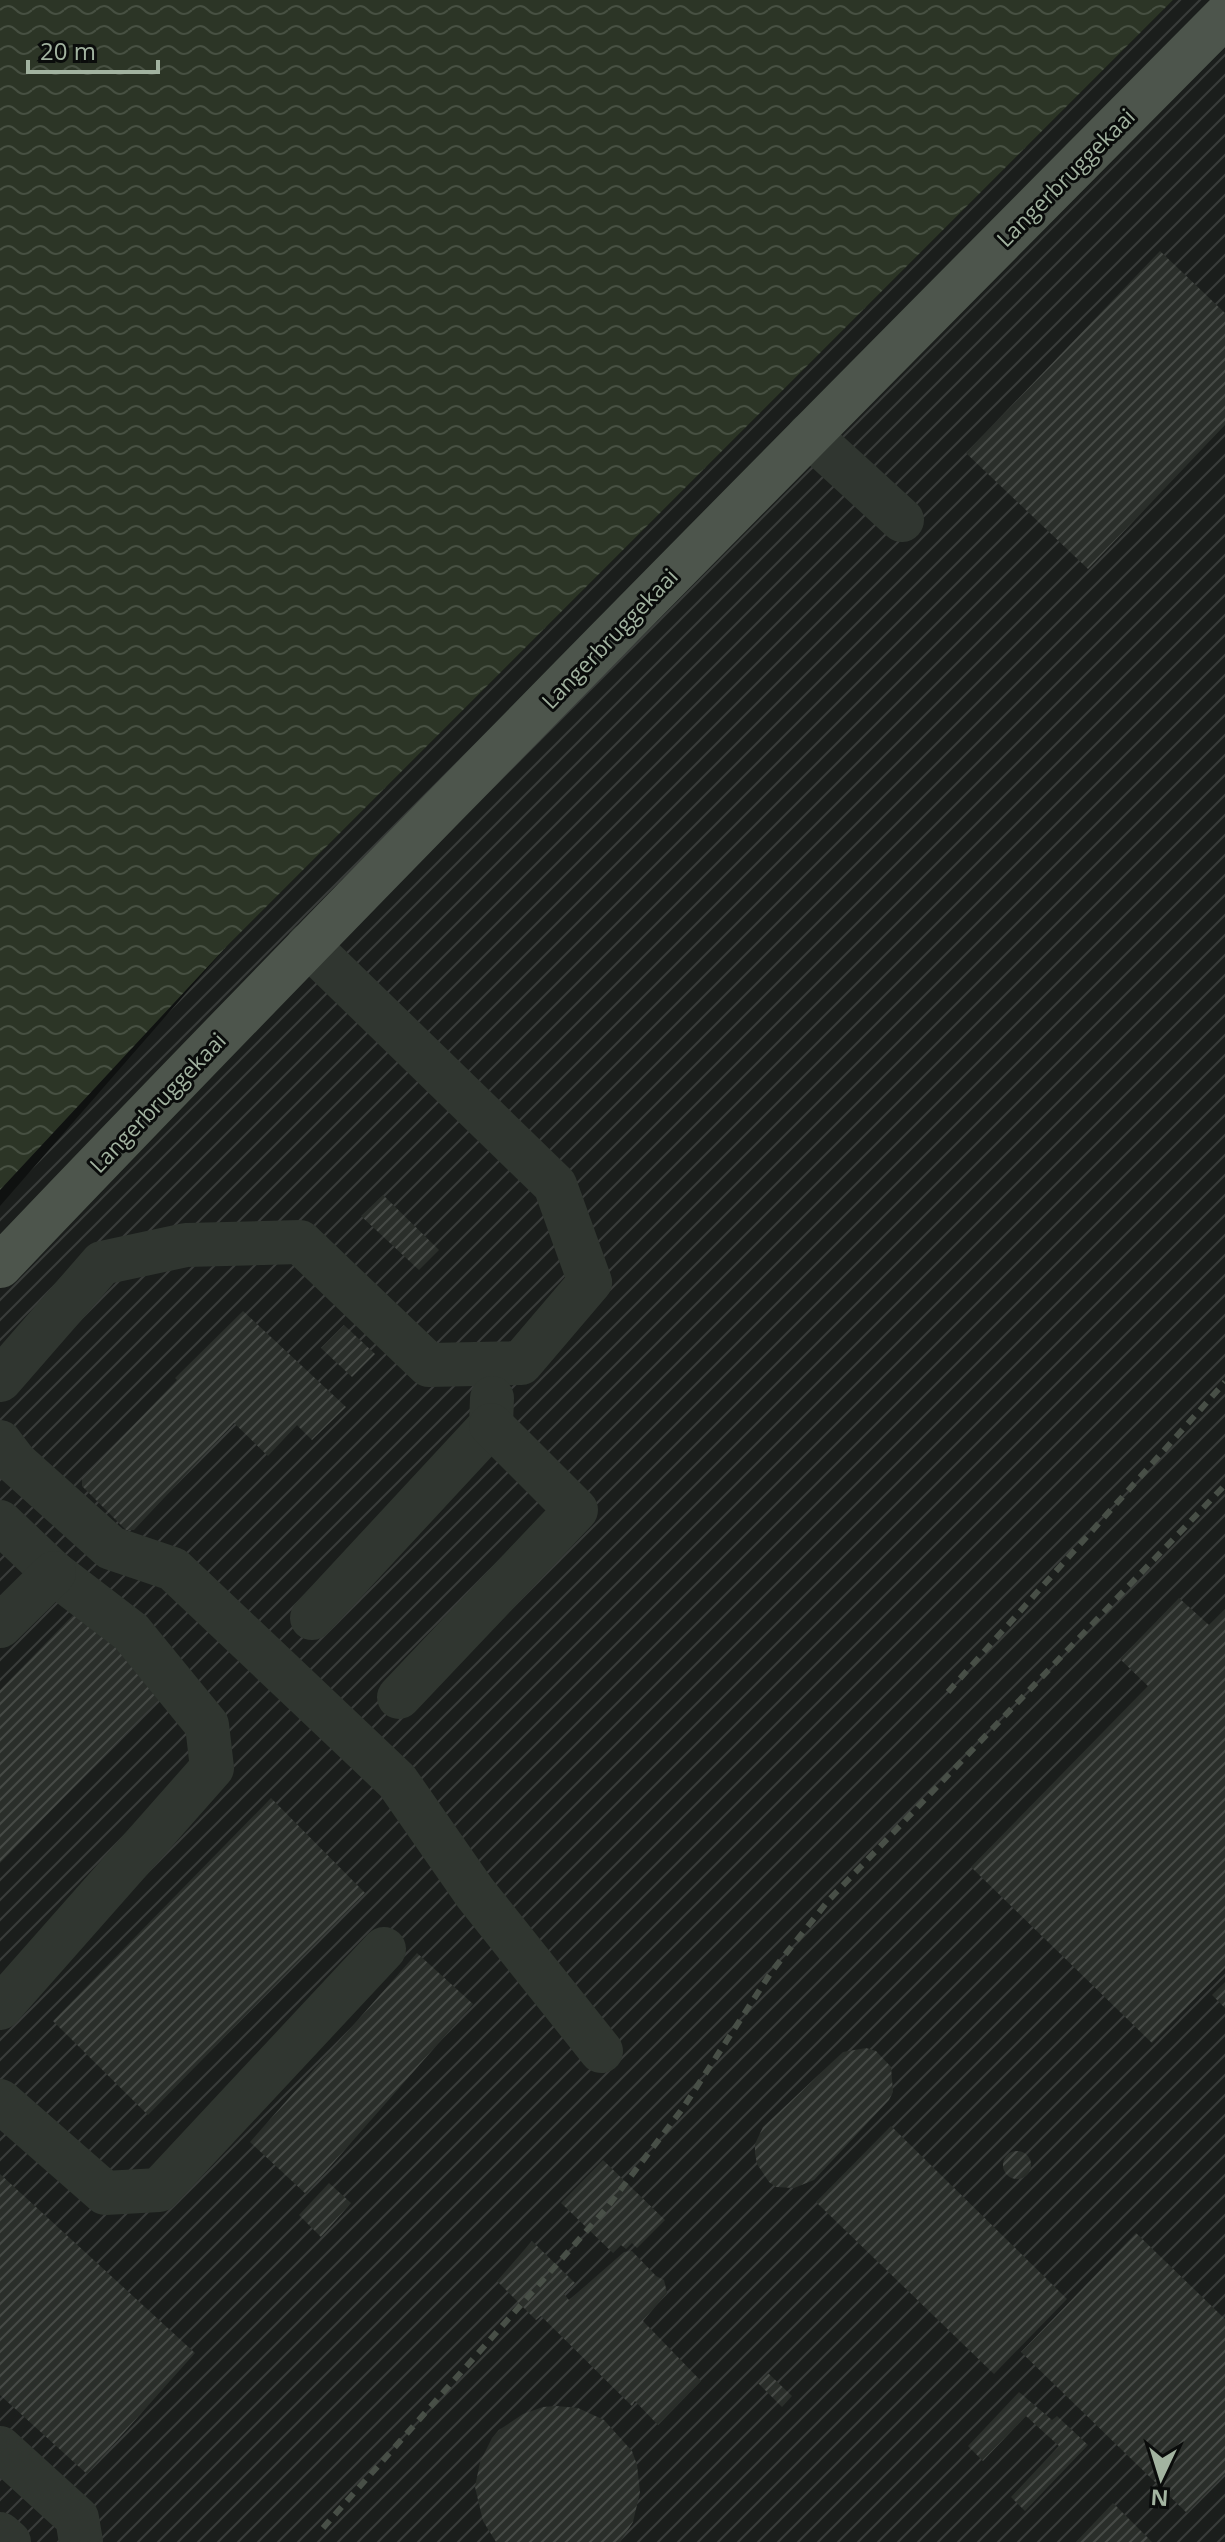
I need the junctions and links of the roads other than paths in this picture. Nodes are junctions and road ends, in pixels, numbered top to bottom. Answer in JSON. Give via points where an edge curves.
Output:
{"nodes":[{"id":1,"x":1225,"y":16,"type":"edge"},
{"id":2,"x":809,"y":435,"type":"junction"},
{"id":3,"x":902,"y":520,"type":"dead end"},
{"id":4,"x":308,"y":945,"type":"junction"},
{"id":5,"x":0,"y":1266,"type":"edge"},
{"id":6,"x":494,"y":1363,"type":"junction"},
{"id":7,"x":0,"y":1380,"type":"edge"},
{"id":8,"x":491,"y":1425,"type":"junction"},
{"id":9,"x":0,"y":1442,"type":"edge"},
{"id":10,"x":0,"y":1522,"type":"edge"},
{"id":11,"x":54,"y":1573,"type":"junction"},
{"id":12,"x":312,"y":1618,"type":"dead end"},
{"id":13,"x":0,"y":1626,"type":"edge"},
{"id":14,"x":399,"y":1697,"type":"dead end"},
{"id":15,"x":384,"y":1949,"type":"dead end"},
{"id":16,"x":0,"y":2008,"type":"edge"},
{"id":17,"x":601,"y":2051,"type":"dead end"},
{"id":18,"x":0,"y":2101,"type":"edge"},
{"id":19,"x":0,"y":2448,"type":"edge"},
{"id":20,"x":0,"y":2534,"type":"edge"},
{"id":21,"x":9,"y":2542,"type":"edge"},
{"id":22,"x":81,"y":2542,"type":"edge"}],
"edges":[{"from":1,"to":2,"type":"main road","name":"Langerbruggekaai"},
{"from":2,"to":3,"type":"lane"},
{"from":2,"to":4,"type":"main road","name":"Langerbruggekaai"},
{"from":4,"to":5,"type":"main road","name":"Langerbruggekaai"},
{"from":4,"to":6,"type":"lane","via":[[555,1185],[590,1282],[521,1363]]},
{"from":6,"to":7,"type":"lane","via":[[429,1365],[300,1242],[200,1245],[102,1263]]},
{"from":6,"to":8,"type":"lane"},
{"from":8,"to":12,"type":"lane"},
{"from":8,"to":14,"type":"lane","via":[[576,1510]]},
{"from":9,"to":17,"type":"lane","via":[[16,1463],[111,1548],[173,1569],[397,1781],[475,1893]]},
{"from":10,"to":11,"type":"lane"},
{"from":11,"to":13,"type":"lane"},
{"from":11,"to":16,"type":"lane","via":[[131,1632],[207,1725],[212,1768]]},
{"from":15,"to":18,"type":"lane","via":[[159,2190],[105,2193]]},
{"from":19,"to":22,"type":"lane","via":[[77,2518]]},
{"from":20,"to":21,"type":"lane"}]}
